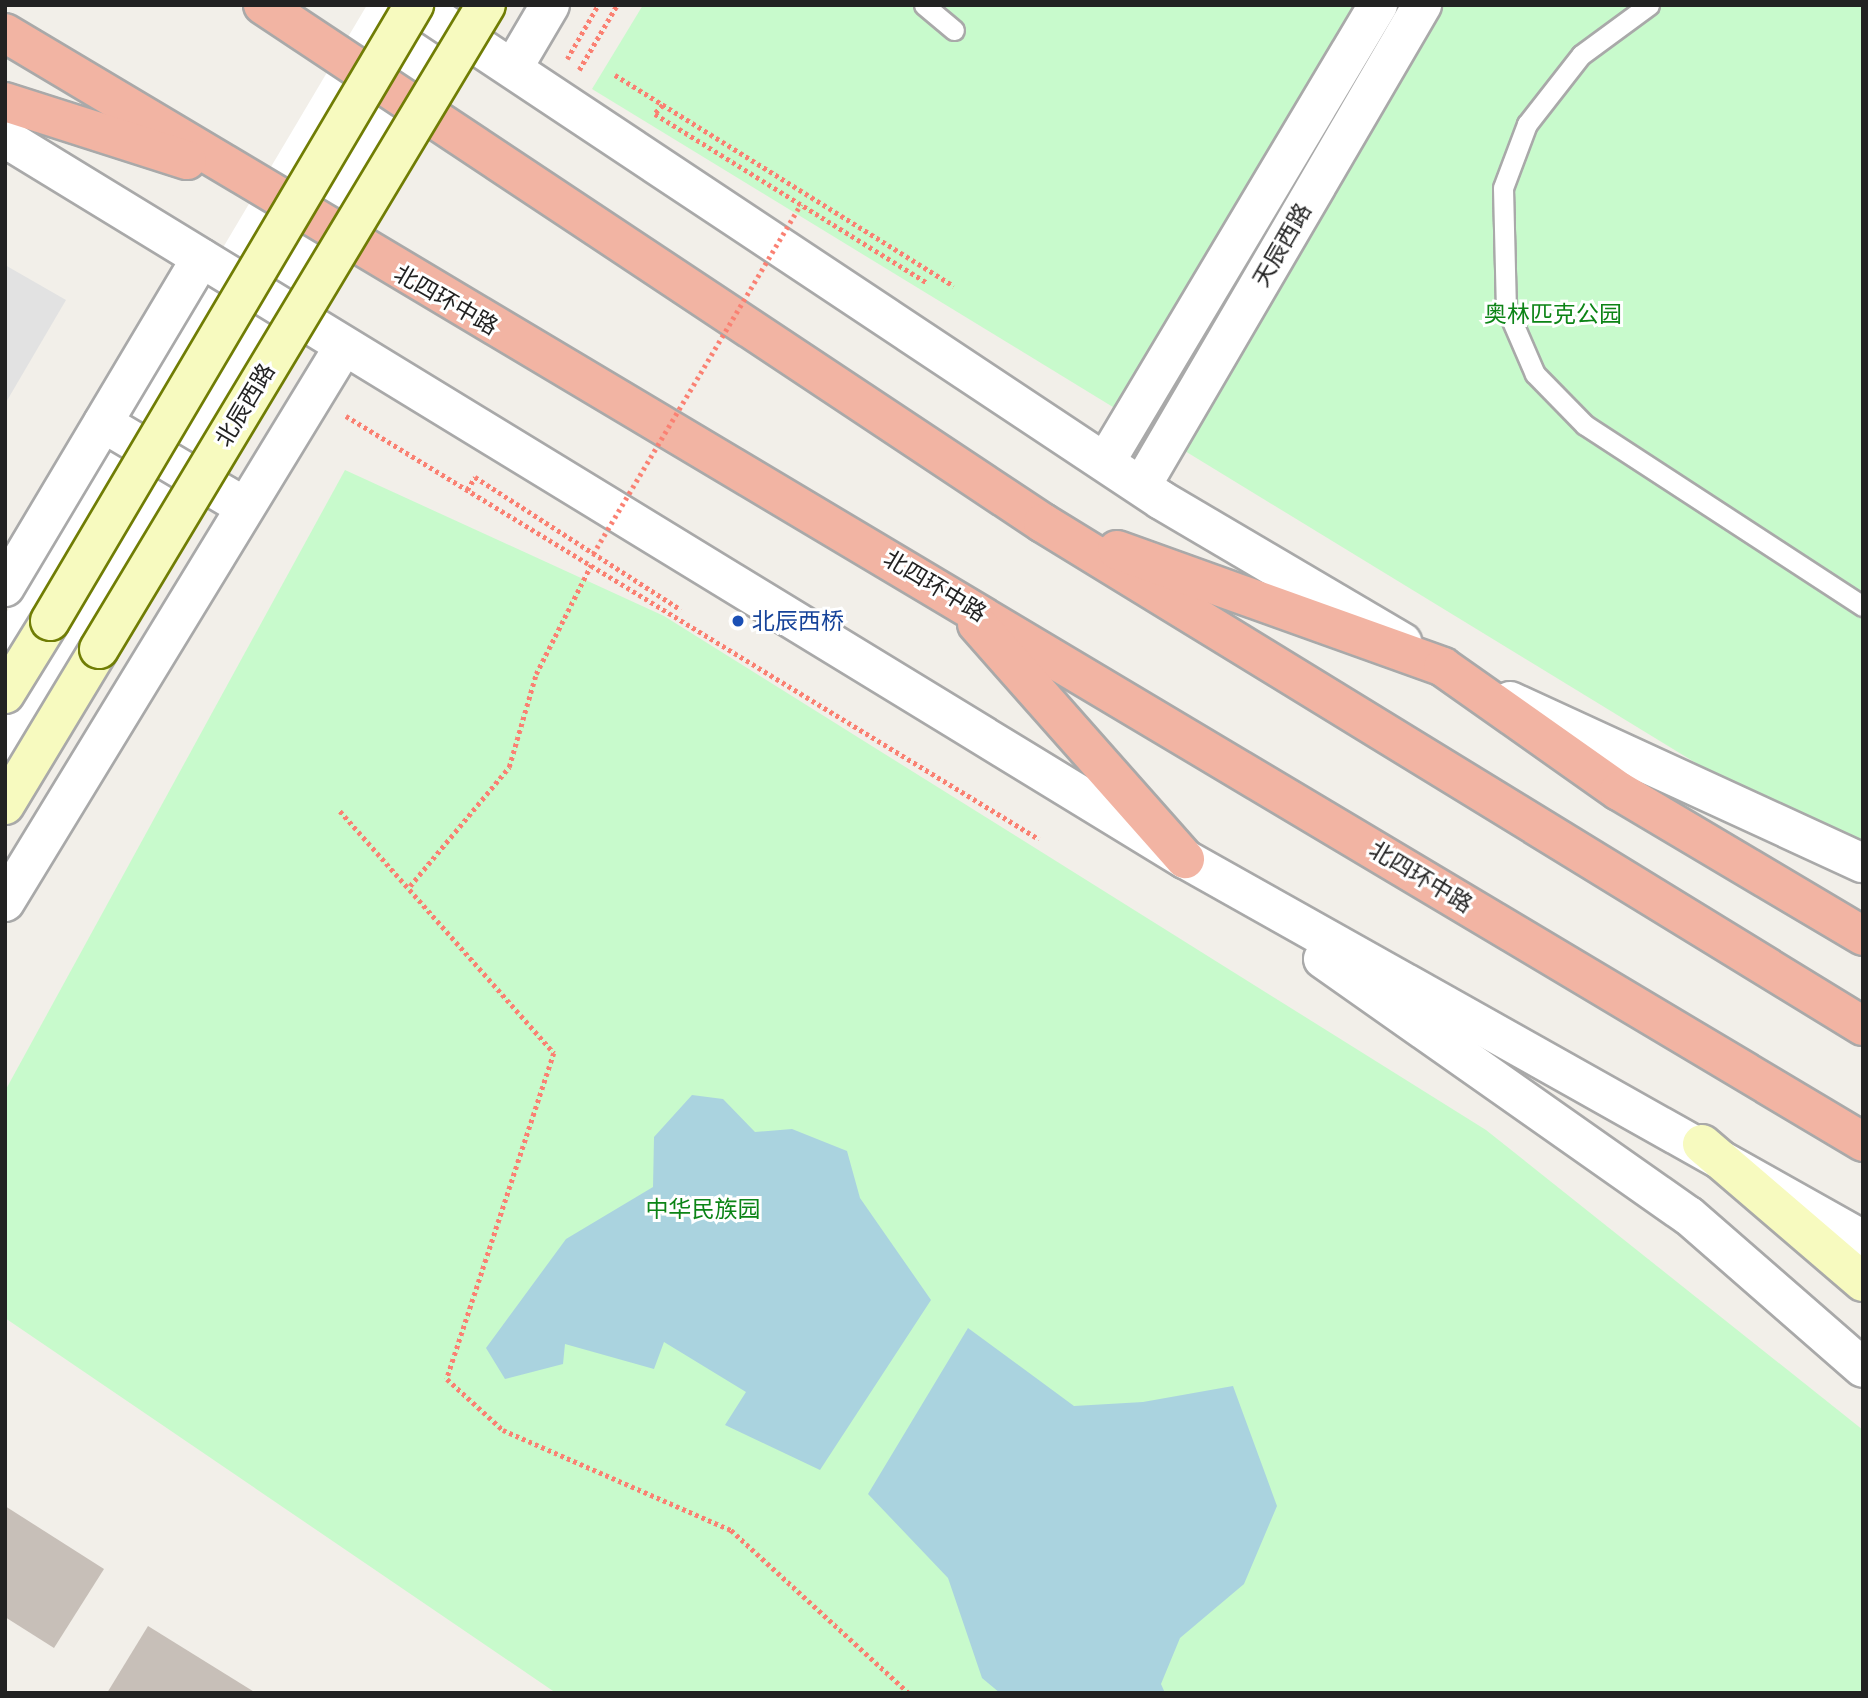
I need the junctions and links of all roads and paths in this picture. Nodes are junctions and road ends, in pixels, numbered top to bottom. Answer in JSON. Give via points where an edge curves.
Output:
{"nodes":[{"id":1,"x":263,"y":5,"type":"edge"},
{"id":2,"x":415,"y":5,"type":"edge"},
{"id":3,"x":486,"y":5,"type":"edge"},
{"id":4,"x":550,"y":5,"type":"edge"},
{"id":5,"x":598,"y":5,"type":"edge"},
{"id":6,"x":617,"y":5,"type":"edge"},
{"id":7,"x":924,"y":5,"type":"edge"},
{"id":8,"x":1422,"y":5,"type":"edge"},
{"id":9,"x":1649,"y":5,"type":"edge"},
{"id":10,"x":1375,"y":7,"type":"edge"},
{"id":11,"x":954,"y":30,"type":"dead end"},
{"id":12,"x":5,"y":33,"type":"edge"},
{"id":13,"x":513,"y":68,"type":"junction"},
{"id":14,"x":615,"y":75,"type":"dead end"},
{"id":15,"x":560,"y":86,"type":"junction"},
{"id":16,"x":5,"y":102,"type":"edge"},
{"id":17,"x":663,"y":105,"type":"junction"},
{"id":18,"x":5,"y":138,"type":"edge"},
{"id":19,"x":248,"y":180,"type":"junction"},
{"id":20,"x":801,"y":204,"type":"junction"},
{"id":21,"x":201,"y":258,"type":"junction"},
{"id":22,"x":928,"y":284,"type":"dead end"},
{"id":23,"x":954,"y":286,"type":"dead end"},
{"id":24,"x":345,"y":345,"type":"junction"},
{"id":25,"x":346,"y":416,"type":"dead end"},
{"id":26,"x":103,"y":423,"type":"junction"},
{"id":27,"x":1106,"y":461,"type":"junction"},
{"id":28,"x":1142,"y":485,"type":"junction"},
{"id":29,"x":467,"y":490,"type":"junction"},
{"id":30,"x":245,"y":508,"type":"junction"},
{"id":31,"x":1043,"y":523,"type":"junction"},
{"id":32,"x":593,"y":554,"type":"junction"},
{"id":33,"x":591,"y":565,"type":"junction"},
{"id":34,"x":5,"y":587,"type":"edge"},
{"id":35,"x":953,"y":596,"type":"junction"},
{"id":36,"x":1863,"y":606,"type":"edge"},
{"id":37,"x":681,"y":610,"type":"dead end"},
{"id":38,"x":1443,"y":667,"type":"junction"},
{"id":39,"x":5,"y":694,"type":"edge"},
{"id":40,"x":5,"y":805,"type":"edge"},
{"id":41,"x":340,"y":811,"type":"dead end"},
{"id":42,"x":1039,"y":839,"type":"dead end"},
{"id":43,"x":1185,"y":859,"type":"junction"},
{"id":44,"x":1863,"y":863,"type":"edge"},
{"id":45,"x":410,"y":887,"type":"junction"},
{"id":46,"x":5,"y":902,"type":"edge"},
{"id":47,"x":1863,"y":936,"type":"edge"},
{"id":48,"x":1863,"y":1026,"type":"edge"},
{"id":49,"x":1863,"y":1142,"type":"edge"},
{"id":50,"x":1702,"y":1144,"type":"junction"},
{"id":51,"x":1863,"y":1240,"type":"edge"},
{"id":52,"x":1863,"y":1282,"type":"edge"},
{"id":53,"x":1863,"y":1368,"type":"edge"},
{"id":54,"x":909,"y":1693,"type":"edge"}],
"edges":[{"from":1,"to":31,"type":"highway"},
{"from":2,"to":13,"type":"street"},
{"from":2,"to":39,"type":"main road","bridge":true},
{"from":3,"to":40,"type":"main road","name":"北辰西路","bridge":true},
{"from":4,"to":13,"type":"street"},
{"from":5,"to":15,"type":"path"},
{"from":6,"to":15,"type":"path"},
{"from":7,"to":11,"type":"lane"},
{"from":8,"to":28,"type":"street","name":"天辰西路"},
{"from":9,"to":36,"type":"lane","via":[[1581,55],[1527,124],[1503,188],[1506,307],[1535,374],[1585,425]]},
{"from":10,"to":27,"type":"street","name":"天辰西路"},
{"from":12,"to":19,"type":"highway","name":"北四环中路"},
{"from":13,"to":15,"type":"street"},
{"from":14,"to":17,"type":"path"},
{"from":15,"to":27,"type":"street"},
{"from":16,"to":19,"type":"highway"},
{"from":17,"to":20,"type":"path","via":[[655,114]]},
{"from":17,"to":23,"type":"path"},
{"from":18,"to":21,"type":"street"},
{"from":19,"to":35,"type":"highway","name":"北四环中路"},
{"from":20,"to":22,"type":"path"},
{"from":20,"to":32,"type":"path","bridge":true},
{"from":21,"to":24,"type":"street"},
{"from":21,"to":26,"type":"street"},
{"from":24,"to":30,"type":"street"},
{"from":24,"to":43,"type":"street"},
{"from":25,"to":29,"type":"path"},
{"from":26,"to":30,"type":"street"},
{"from":26,"to":34,"type":"street"},
{"from":27,"to":28,"type":"street"},
{"from":28,"to":38,"type":"street"},
{"from":29,"to":32,"type":"path","via":[[475,477]]},
{"from":29,"to":33,"type":"path"},
{"from":30,"to":46,"type":"street"},
{"from":31,"to":38,"type":"highway"},
{"from":31,"to":48,"type":"highway"},
{"from":32,"to":37,"type":"path"},
{"from":33,"to":42,"type":"path"},
{"from":33,"to":45,"type":"path","via":[[536,674],[509,767]]},
{"from":35,"to":43,"type":"highway"},
{"from":35,"to":49,"type":"highway","name":"北四环中路"},
{"from":38,"to":44,"type":"street"},
{"from":38,"to":47,"type":"highway","via":[[1619,791]]},
{"from":41,"to":45,"type":"path"},
{"from":43,"to":50,"type":"street"},
{"from":43,"to":53,"type":"street","via":[[1689,1216]]},
{"from":45,"to":54,"type":"path","via":[[554,1053],[447,1379],[503,1430],[731,1530]]},
{"from":50,"to":51,"type":"street"},
{"from":50,"to":52,"type":"main road"}]}
